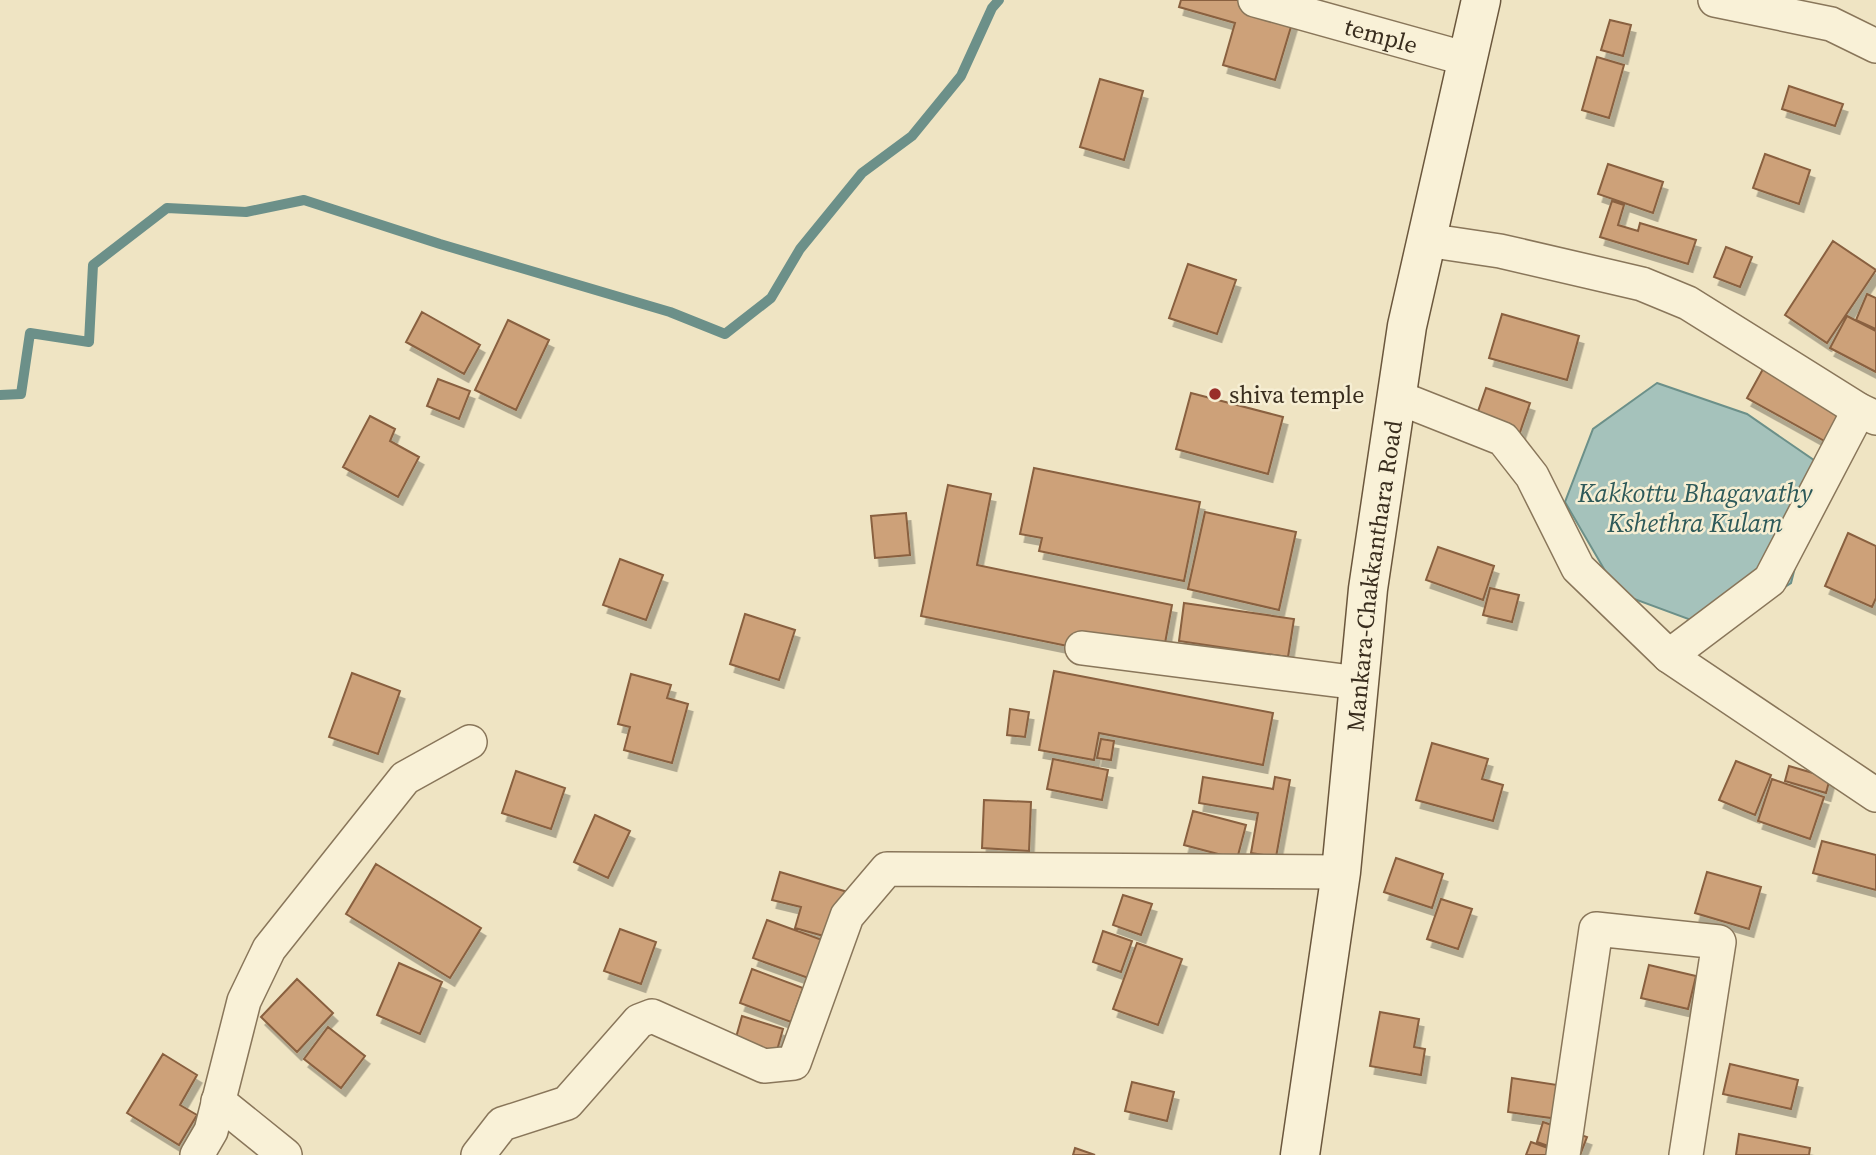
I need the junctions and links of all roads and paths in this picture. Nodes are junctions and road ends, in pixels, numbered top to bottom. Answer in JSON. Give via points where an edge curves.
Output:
{"nodes":[{"id":1,"x":1255,"y":0,"type":"edge"},
{"id":2,"x":1480,"y":0,"type":"edge"},
{"id":3,"x":1715,"y":0,"type":"edge"},
{"id":4,"x":1876,"y":46,"type":"edge"},
{"id":5,"x":1467,"y":59,"type":"junction"},
{"id":6,"x":1426,"y":240,"type":"junction"},
{"id":7,"x":1397,"y":397,"type":"junction"},
{"id":8,"x":1868,"y":414,"type":"edge"},
{"id":9,"x":1082,"y":648,"type":"dead end"},
{"id":10,"x":1669,"y":656,"type":"junction"},
{"id":11,"x":1360,"y":683,"type":"junction"},
{"id":12,"x":470,"y":741,"type":"dead end"},
{"id":13,"x":1876,"y":795,"type":"edge"},
{"id":14,"x":1341,"y":872,"type":"junction"},
{"id":15,"x":218,"y":1101,"type":"junction"},
{"id":16,"x":197,"y":1155,"type":"edge"},
{"id":17,"x":285,"y":1155,"type":"edge"},
{"id":18,"x":478,"y":1155,"type":"edge"},
{"id":19,"x":1300,"y":1155,"type":"edge"},
{"id":20,"x":1563,"y":1155,"type":"edge"},
{"id":21,"x":1686,"y":1155,"type":"edge"}],
"edges":[{"from":1,"to":5,"type":"street","name":"temple"},
{"from":2,"to":5,"type":"main road","name":"Mankara-Chakkanthara Road"},
{"from":3,"to":4,"type":"street","via":[[1831,24]]},
{"from":5,"to":6,"type":"main road","name":"Mankara-Chakkanthara Road"},
{"from":6,"to":7,"type":"main road","name":"Mankara-Chakkanthara Road"},
{"from":6,"to":8,"type":"street","via":[[1500,251],[1642,284],[1688,303]]},
{"from":7,"to":10,"type":"street","via":[[1503,439],[1532,476],[1578,568]]},
{"from":7,"to":11,"type":"main road","name":"Mankara-Chakkanthara Road","via":[[1368,589]]},
{"from":8,"to":10,"type":"street","via":[[1770,580]]},
{"from":9,"to":11,"type":"street"},
{"from":10,"to":13,"type":"street"},
{"from":11,"to":14,"type":"main road","name":"Mankara-Chakkanthara Road"},
{"from":12,"to":15,"type":"street","via":[[405,778],[270,949],[244,1001]]},
{"from":14,"to":18,"type":"street","via":[[887,869],[847,916],[794,1063],[764,1066],[653,1016],[639,1021],[567,1103],[502,1124]]},
{"from":14,"to":19,"type":"main road","name":"Mankara-Chakkanthara Road"},
{"from":15,"to":16,"type":"street","via":[[211,1131]]},
{"from":15,"to":17,"type":"street"},
{"from":20,"to":21,"type":"street","via":[[1596,929],[1719,942]]}]}
